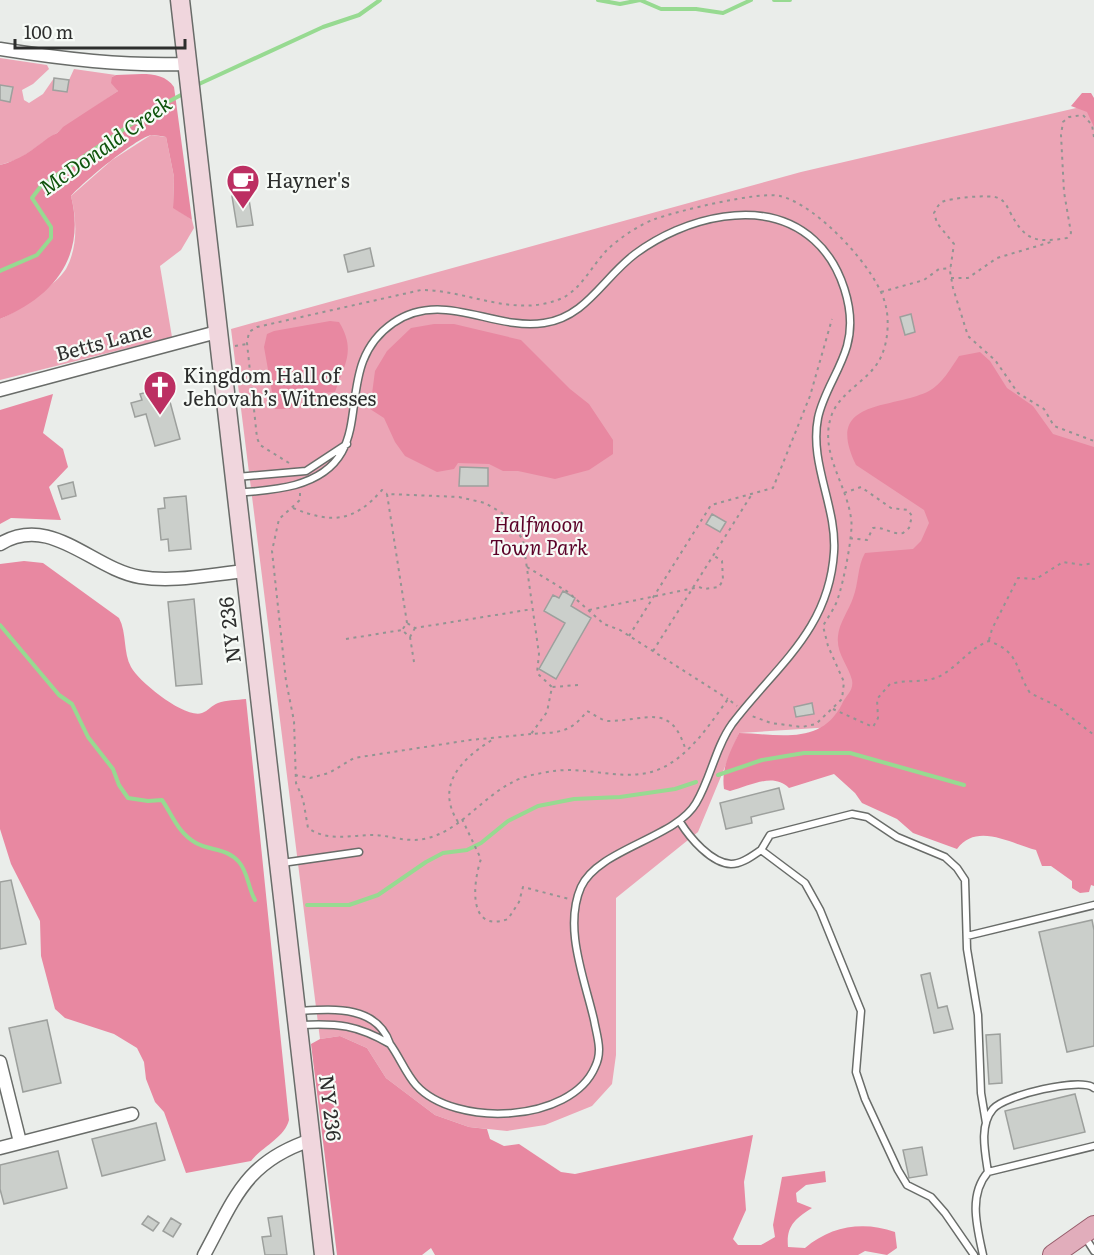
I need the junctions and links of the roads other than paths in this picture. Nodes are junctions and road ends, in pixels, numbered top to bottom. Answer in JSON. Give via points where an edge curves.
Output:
{"nodes":[{"id":1,"x":180,"y":0,"type":"edge"},
{"id":2,"x":0,"y":49,"type":"edge"},
{"id":3,"x":187,"y":64,"type":"junction"},
{"id":4,"x":217,"y":332,"type":"junction"},
{"id":5,"x":0,"y":390,"type":"edge"},
{"id":6,"x":347,"y":444,"type":"junction"},
{"id":7,"x":236,"y":485,"type":"junction"},
{"id":8,"x":0,"y":544,"type":"edge"},
{"id":9,"x":246,"y":571,"type":"junction"},
{"id":10,"x":680,"y":822,"type":"junction"},
{"id":11,"x":761,"y":850,"type":"junction"},
{"id":12,"x":359,"y":852,"type":"dead end"},
{"id":13,"x":279,"y":863,"type":"junction"},
{"id":14,"x":1094,"y":905,"type":"edge"},
{"id":15,"x":967,"y":936,"type":"junction"},
{"id":16,"x":296,"y":1019,"type":"junction"},
{"id":17,"x":390,"y":1044,"type":"junction"},
{"id":18,"x":0,"y":1062,"type":"edge"},
{"id":19,"x":1093,"y":1087,"type":"edge"},
{"id":20,"x":132,"y":1114,"type":"dead end"},
{"id":21,"x":986,"y":1123,"type":"junction"},
{"id":22,"x":311,"y":1140,"type":"junction"},
{"id":23,"x":20,"y":1142,"type":"junction"},
{"id":24,"x":1094,"y":1146,"type":"edge"},
{"id":25,"x":0,"y":1148,"type":"edge"},
{"id":26,"x":988,"y":1172,"type":"junction"},
{"id":27,"x":1088,"y":1230,"type":"edge"},
{"id":28,"x":1094,"y":1251,"type":"edge"},
{"id":29,"x":204,"y":1255,"type":"edge"},
{"id":30,"x":324,"y":1255,"type":"edge"},
{"id":31,"x":974,"y":1255,"type":"edge"},
{"id":32,"x":983,"y":1255,"type":"edge"},
{"id":33,"x":1053,"y":1255,"type":"edge"}],
"edges":[{"from":1,"to":3,"type":"main road","name":"NY 236","number":"NY 236"},
{"from":2,"to":3,"type":"street","via":[[92,62]]},
{"from":3,"to":4,"type":"main road","name":"NY 236","number":"NY 236"},
{"from":4,"to":5,"type":"street","name":"Betts Lane"},
{"from":4,"to":7,"type":"main road","name":"NY 236","number":"NY 236"},
{"from":6,"to":7,"type":"lane","via":[[306,471]]},
{"from":6,"to":7,"type":"lane","via":[[328,471],[311,480],[288,487]]},
{"from":6,"to":10,"type":"lane","via":[[362,360],[371,344],[397,320],[436,309],[530,324],[552,322],[582,307],[635,254],[660,237],[728,216],[767,217],[802,230],[824,249],[845,292],[848,310],[848,343],[817,423],[820,468],[834,534],[832,570],[817,614],[800,644],[731,725],[696,804]]},
{"from":7,"to":9,"type":"main road","name":"NY 236","number":"NY 236"},
{"from":8,"to":9,"type":"street","via":[[39,534],[58,538],[138,577]]},
{"from":9,"to":13,"type":"main road","name":"NY 236","number":"NY 236"},
{"from":10,"to":11,"type":"lane","via":[[688,836],[714,858],[730,864]]},
{"from":10,"to":17,"type":"lane","via":[[609,860],[582,882],[575,937],[601,1052],[581,1090],[534,1110],[488,1115],[436,1099],[416,1084]]},
{"from":11,"to":15,"type":"lane","via":[[770,835],[852,814],[867,817],[897,837],[945,857],[957,868],[965,880]]},
{"from":11,"to":31,"type":"lane","via":[[805,883],[820,910],[861,1011],[856,1072],[898,1170],[908,1185],[931,1197]]},
{"from":12,"to":13,"type":"lane"},
{"from":13,"to":16,"type":"main road","name":"NY 236","number":"NY 236"},
{"from":14,"to":15,"type":"lane"},
{"from":15,"to":21,"type":"lane"},
{"from":16,"to":17,"type":"lane","via":[[340,1023]]},
{"from":16,"to":17,"type":"lane","via":[[339,1009],[357,1013],[382,1027]]},
{"from":16,"to":22,"type":"main road","name":"NY 236","number":"NY 236"},
{"from":18,"to":23,"type":"street"},
{"from":19,"to":21,"type":"lane","via":[[1071,1083],[1003,1101],[993,1109]]},
{"from":20,"to":23,"type":"street"},
{"from":21,"to":26,"type":"lane"},
{"from":22,"to":29,"type":"street","via":[[290,1147],[261,1165],[236,1197]]},
{"from":22,"to":30,"type":"main road","name":"NY 236","number":"NY 236"},
{"from":23,"to":25,"type":"street"},
{"from":24,"to":26,"type":"lane"},
{"from":26,"to":32,"type":"lane","via":[[975,1201]]},
{"from":27,"to":28,"type":"lane"},
{"from":27,"to":33,"type":"main road"}]}
